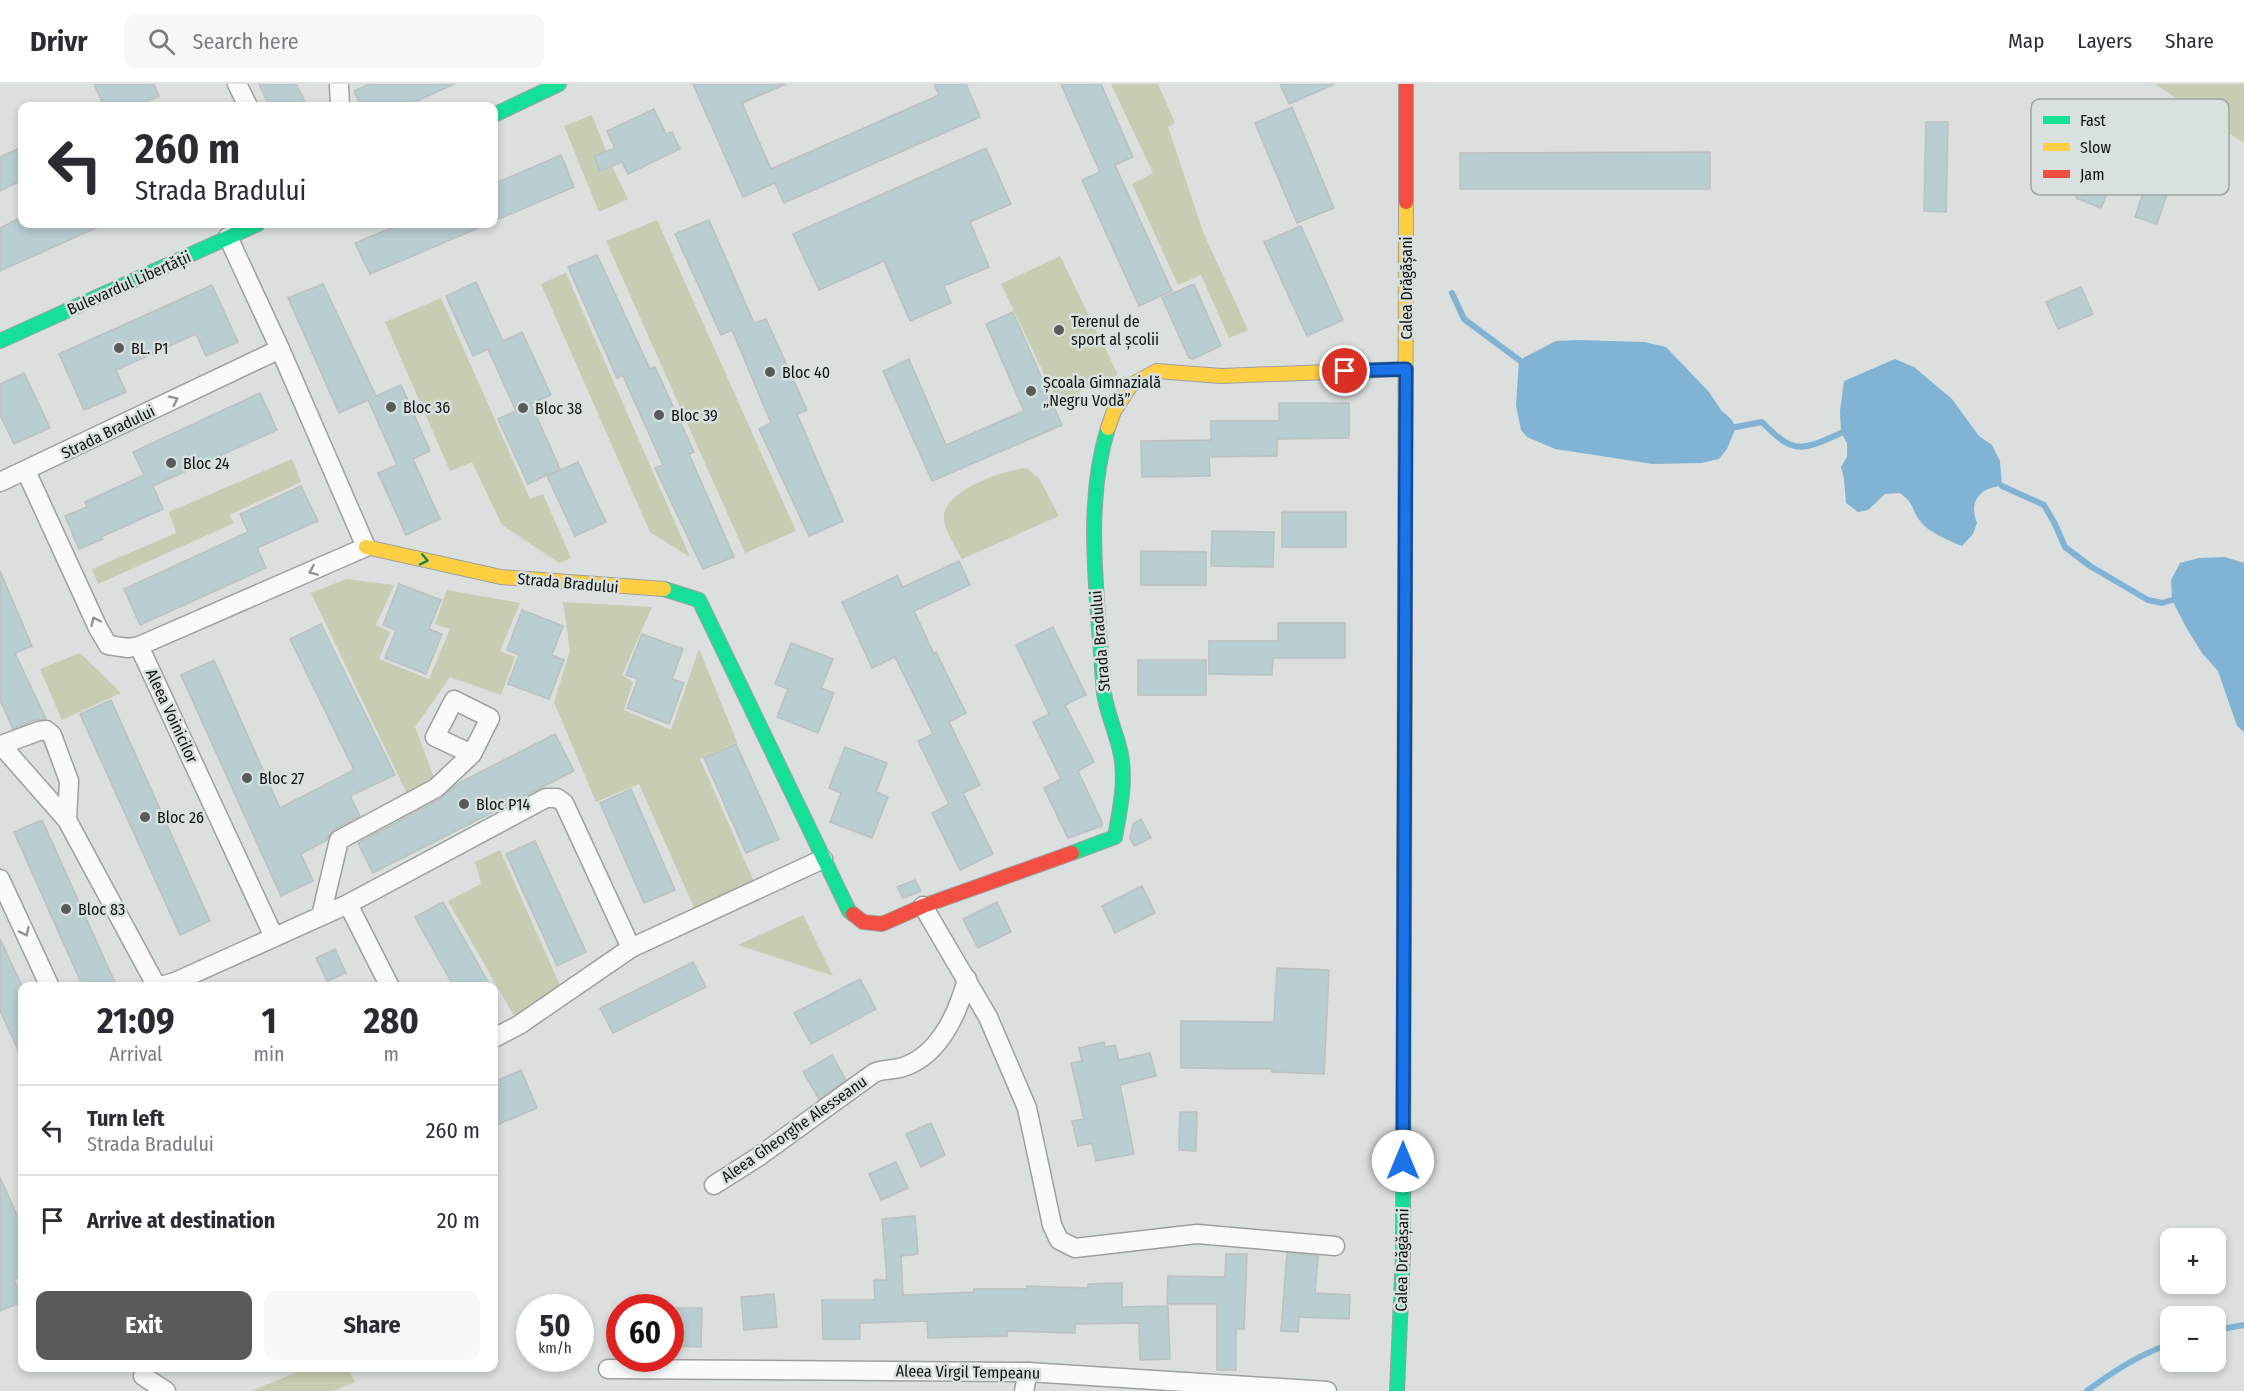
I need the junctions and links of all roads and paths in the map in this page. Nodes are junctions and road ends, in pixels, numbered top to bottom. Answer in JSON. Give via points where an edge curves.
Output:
{"nodes":[{"id":1,"x":237,"y":84,"type":"edge"},
{"id":2,"x":560,"y":84,"type":"edge"},
{"id":3,"x":1406,"y":84,"type":"edge"},
{"id":4,"x":339,"y":85,"type":"edge"},
{"id":5,"x":246,"y":102,"type":"edge"},
{"id":6,"x":340,"y":102,"type":"edge"},
{"id":7,"x":498,"y":113,"type":"edge"},
{"id":8,"x":249,"y":228,"type":"edge"},
{"id":9,"x":228,"y":237,"type":"junction"},
{"id":10,"x":0,"y":341,"type":"edge"},
{"id":11,"x":280,"y":349,"type":"junction"},
{"id":12,"x":1406,"y":369,"type":"junction"},
{"id":13,"x":26,"y":471,"type":"junction"},
{"id":14,"x":0,"y":482,"type":"edge"},
{"id":15,"x":366,"y":547,"type":"junction"},
{"id":16,"x":139,"y":646,"type":"junction"},
{"id":17,"x":0,"y":744,"type":"edge"},
{"id":18,"x":472,"y":754,"type":"dead end"},
{"id":19,"x":67,"y":820,"type":"junction"},
{"id":20,"x":823,"y":859,"type":"junction"},
{"id":21,"x":0,"y":879,"type":"edge"},
{"id":22,"x":348,"y":904,"type":"junction"},
{"id":23,"x":923,"y":906,"type":"junction"},
{"id":24,"x":321,"y":916,"type":"junction"},
{"id":25,"x":274,"y":938,"type":"junction"},
{"id":26,"x":631,"y":948,"type":"junction"},
{"id":27,"x":967,"y":979,"type":"junction"},
{"id":28,"x":48,"y":982,"type":"edge"},
{"id":29,"x":154,"y":982,"type":"edge"},
{"id":30,"x":175,"y":982,"type":"edge"},
{"id":31,"x":387,"y":982,"type":"edge"},
{"id":32,"x":498,"y":1036,"type":"edge"},
{"id":33,"x":714,"y":1185,"type":"dead end"},
{"id":34,"x":1335,"y":1246,"type":"dead end"},
{"id":35,"x":684,"y":1370,"type":"edge"},
{"id":36,"x":1028,"y":1372,"type":"junction"},
{"id":37,"x":142,"y":1378,"type":"edge"},
{"id":38,"x":166,"y":1391,"type":"edge"},
{"id":39,"x":1024,"y":1391,"type":"edge"},
{"id":40,"x":1327,"y":1391,"type":"edge"},
{"id":41,"x":1397,"y":1391,"type":"edge"}],
"edges":[{"from":1,"to":5,"type":"street"},
{"from":2,"to":7,"type":"street"},
{"from":3,"to":12,"type":"street","name":"Calea Drăgășani"},
{"from":4,"to":6,"type":"street"},
{"from":8,"to":9,"type":"street","name":"Bulevardul Libertății"},
{"from":9,"to":10,"type":"street","name":"Bulevardul Libertății"},
{"from":9,"to":11,"type":"street"},
{"from":13,"to":11,"type":"street","name":"Strada Bradului","one_way":true},
{"from":11,"to":15,"type":"street"},
{"from":12,"to":23,"type":"street","name":"Strada Bradului","via":[[1221,376],[1157,371],[1132,383],[1107,425],[1095,503],[1093,557],[1106,705],[1122,762],[1123,791],[1115,837]]},
{"from":12,"to":41,"type":"street","name":"Calea Drăgășani","via":[[1402,1253]]},
{"from":13,"to":14,"type":"street","name":"Strada Bradului"},
{"from":16,"to":13,"type":"street","one_way":true,"via":[[108,645]]},
{"from":15,"to":16,"type":"street","one_way":true},
{"from":15,"to":20,"type":"street","name":"Strada Bradului","one_way":true,"via":[[501,577],[659,587],[699,600]]},
{"from":16,"to":25,"type":"street","name":"Aleea Voinicilor"},
{"from":17,"to":19,"type":"street"},
{"from":17,"to":19,"type":"street","via":[[39,731],[46,730],[52,735],[69,781]]},
{"from":18,"to":24,"type":"street","via":[[436,788],[339,840]]},
{"from":19,"to":29,"type":"street"},
{"from":20,"to":23,"type":"street","name":"Strada Bradului","via":[[849,911],[863,922],[882,924]]},
{"from":20,"to":26,"type":"street"},
{"from":21,"to":28,"type":"street","one_way":true},
{"from":22,"to":24,"type":"street"},
{"from":22,"to":26,"type":"street","via":[[546,798],[556,798],[564,803]]},
{"from":22,"to":31,"type":"street"},
{"from":23,"to":27,"type":"street"},
{"from":24,"to":25,"type":"street"},
{"from":25,"to":30,"type":"street"},
{"from":26,"to":32,"type":"street"},
{"from":27,"to":33,"type":"street","name":"Aleea Gheorghe Alesseanu","via":[[942,1037],[914,1062],[874,1073]]},
{"from":27,"to":34,"type":"street","via":[[988,1017],[1027,1108],[1052,1225],[1059,1240],[1075,1248],[1197,1234]]},
{"from":35,"to":36,"type":"street","name":"Aleea Virgil Tempeanu"},
{"from":36,"to":39,"type":"street"},
{"from":36,"to":40,"type":"street","name":"Aleea Virgil Tempeanu"},
{"from":37,"to":38,"type":"street"}]}
